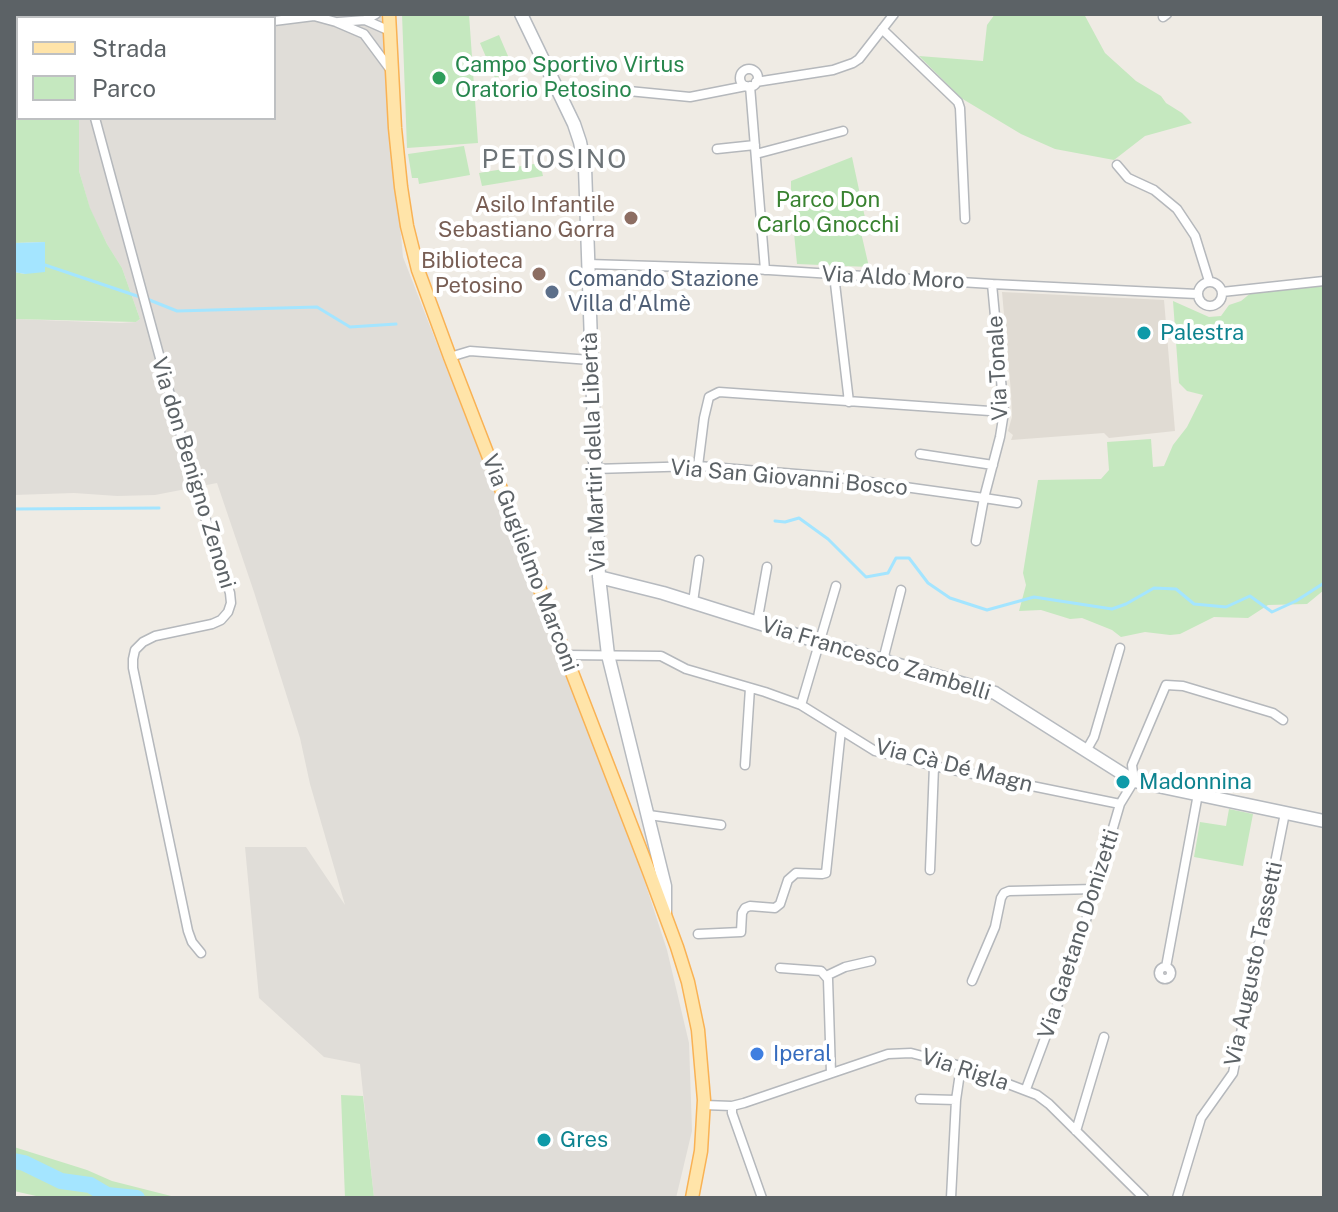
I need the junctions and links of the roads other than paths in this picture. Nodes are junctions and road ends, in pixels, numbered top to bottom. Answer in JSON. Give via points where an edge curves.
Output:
{"nodes":[{"id":1,"x":376,"y":14,"type":"edge"},
{"id":2,"x":389,"y":14,"type":"edge"},
{"id":3,"x":521,"y":14,"type":"edge"},
{"id":4,"x":894,"y":14,"type":"edge"},
{"id":5,"x":314,"y":15,"type":"edge"},
{"id":6,"x":365,"y":20,"type":"junction"},
{"id":7,"x":276,"y":21,"type":"edge"},
{"id":8,"x":336,"y":22,"type":"junction"},
{"id":9,"x":882,"y":29,"type":"junction"},
{"id":10,"x":390,"y":31,"type":"junction"},
{"id":11,"x":364,"y":34,"type":"junction"},
{"id":12,"x":391,"y":70,"type":"junction"},
{"id":13,"x":755,"y":71,"type":"junction"},
{"id":14,"x":784,"y":77,"type":"junction"},
{"id":15,"x":751,"y":85,"type":"junction"},
{"id":16,"x":598,"y":88,"type":"dead end"},
{"id":17,"x":96,"y":120,"type":"edge"},
{"id":18,"x":843,"y":131,"type":"dead end"},
{"id":19,"x":717,"y":149,"type":"dead end"},
{"id":20,"x":755,"y":150,"type":"junction"},
{"id":21,"x":1117,"y":165,"type":"dead end"},
{"id":22,"x":965,"y":219,"type":"dead end"},
{"id":23,"x":588,"y":264,"type":"junction"},
{"id":24,"x":765,"y":270,"type":"junction"},
{"id":25,"x":834,"y":275,"type":"junction"},
{"id":26,"x":1209,"y":281,"type":"junction"},
{"id":27,"x":1324,"y":281,"type":"edge"},
{"id":28,"x":992,"y":284,"type":"junction"},
{"id":29,"x":1222,"y":292,"type":"junction"},
{"id":30,"x":1197,"y":294,"type":"junction"},
{"id":31,"x":450,"y":357,"type":"junction"},
{"id":32,"x":590,"y":360,"type":"junction"},
{"id":33,"x":849,"y":402,"type":"junction"},
{"id":34,"x":1004,"y":412,"type":"junction"},
{"id":35,"x":920,"y":454,"type":"dead end"},
{"id":36,"x":993,"y":465,"type":"junction"},
{"id":37,"x":698,"y":466,"type":"junction"},
{"id":38,"x":594,"y":469,"type":"junction"},
{"id":39,"x":984,"y":498,"type":"junction"},
{"id":40,"x":1017,"y":503,"type":"dead end"},
{"id":41,"x":976,"y":541,"type":"dead end"},
{"id":42,"x":699,"y":560,"type":"dead end"},
{"id":43,"x":767,"y":567,"type":"dead end"},
{"id":44,"x":599,"y":577,"type":"junction"},
{"id":45,"x":836,"y":586,"type":"dead end"},
{"id":46,"x":901,"y":590,"type":"dead end"},
{"id":47,"x":693,"y":602,"type":"junction"},
{"id":48,"x":757,"y":623,"type":"junction"},
{"id":49,"x":819,"y":642,"type":"junction"},
{"id":50,"x":1120,"y":648,"type":"dead end"},
{"id":51,"x":566,"y":655,"type":"junction"},
{"id":52,"x":608,"y":655,"type":"junction"},
{"id":53,"x":883,"y":660,"type":"junction"},
{"id":54,"x":750,"y":688,"type":"junction"},
{"id":55,"x":801,"y":705,"type":"junction"},
{"id":56,"x":1283,"y":720,"type":"dead end"},
{"id":57,"x":841,"y":730,"type":"junction"},
{"id":58,"x":1086,"y":751,"type":"junction"},
{"id":59,"x":745,"y":765,"type":"dead end"},
{"id":60,"x":934,"y":766,"type":"junction"},
{"id":61,"x":1134,"y":781,"type":"junction"},
{"id":62,"x":1198,"y":794,"type":"junction"},
{"id":63,"x":1120,"y":804,"type":"junction"},
{"id":64,"x":1285,"y":813,"type":"junction"},
{"id":65,"x":649,"y":815,"type":"junction"},
{"id":66,"x":1324,"y":821,"type":"edge"},
{"id":67,"x":721,"y":825,"type":"dead end"},
{"id":68,"x":657,"y":849,"type":"junction"},
{"id":69,"x":648,"y":869,"type":"junction"},
{"id":70,"x":930,"y":870,"type":"dead end"},
{"id":71,"x":1096,"y":889,"type":"junction"},
{"id":72,"x":665,"y":913,"type":"junction"},
{"id":73,"x":698,"y":934,"type":"dead end"},
{"id":74,"x":201,"y":953,"type":"dead end"},
{"id":75,"x":871,"y":961,"type":"dead end"},
{"id":76,"x":1166,"y":967,"type":"dead end"},
{"id":77,"x":780,"y":968,"type":"dead end"},
{"id":78,"x":826,"y":976,"type":"junction"},
{"id":79,"x":972,"y":981,"type":"dead end"},
{"id":80,"x":1104,"y":1037,"type":"dead end"},
{"id":81,"x":961,"y":1066,"type":"junction"},
{"id":82,"x":831,"y":1073,"type":"junction"},
{"id":83,"x":1026,"y":1089,"type":"junction"},
{"id":84,"x":920,"y":1099,"type":"dead end"},
{"id":85,"x":956,"y":1100,"type":"junction"},
{"id":86,"x":704,"y":1105,"type":"junction"},
{"id":87,"x":732,"y":1106,"type":"junction"},
{"id":88,"x":1076,"y":1131,"type":"junction"},
{"id":89,"x":692,"y":1198,"type":"edge"},
{"id":90,"x":762,"y":1198,"type":"edge"},
{"id":91,"x":951,"y":1198,"type":"edge"},
{"id":92,"x":1144,"y":1198,"type":"edge"},
{"id":93,"x":1177,"y":1198,"type":"edge"}],
"edges":[{"from":1,"to":6,"type":"street"},
{"from":2,"to":10,"type":"main road","name":"Via Guglielmo Marconi"},
{"from":3,"to":23,"type":"street","name":"Via Martiri della Libertà","via":[[580,142]]},
{"from":4,"to":9,"type":"street"},
{"from":5,"to":7,"type":"street"},
{"from":5,"to":8,"type":"street"},
{"from":6,"to":8,"type":"street"},
{"from":6,"to":10,"type":"street"},
{"from":8,"to":11,"type":"street"},
{"from":9,"to":14,"type":"street","via":[[853,63]]},
{"from":9,"to":22,"type":"street","via":[[958,102]]},
{"from":10,"to":11,"type":"street"},
{"from":10,"to":12,"type":"main road","name":"Via Guglielmo Marconi"},
{"from":11,"to":12,"type":"street"},
{"from":12,"to":31,"type":"main road","name":"Via Guglielmo Marconi","via":[[407,226]]},
{"from":13,"to":14,"type":"street"},
{"from":13,"to":15,"type":"street"},
{"from":13,"to":15,"type":"street","via":[[740,74],[740,80]]},
{"from":14,"to":15,"type":"street"},
{"from":15,"to":16,"type":"street","via":[[690,97]]},
{"from":15,"to":20,"type":"street"},
{"from":17,"to":74,"type":"street","name":"Via don Benigno Zenoni","via":[[167,389],[230,593],[231,603],[221,620],[155,636],[135,650],[133,659],[188,931]]},
{"from":18,"to":20,"type":"street"},
{"from":19,"to":20,"type":"street"},
{"from":20,"to":24,"type":"street"},
{"from":21,"to":26,"type":"street","via":[[1177,209],[1195,236]]},
{"from":23,"to":24,"type":"street","name":"Via Aldo Moro"},
{"from":23,"to":32,"type":"street","name":"Via Martiri della Libertà"},
{"from":24,"to":25,"type":"street","name":"Via Aldo Moro"},
{"from":25,"to":28,"type":"street","name":"Via Aldo Moro"},
{"from":25,"to":33,"type":"street"},
{"from":26,"to":29,"type":"street"},
{"from":26,"to":30,"type":"street"},
{"from":27,"to":29,"type":"street","name":"Via Aldo Moro"},
{"from":28,"to":30,"type":"street","name":"Via Aldo Moro"},
{"from":28,"to":34,"type":"street","name":"Via Tonale"},
{"from":29,"to":30,"type":"street","name":"Via Aldo Moro","via":[[1211,307]]},
{"from":31,"to":32,"type":"street","via":[[470,351]]},
{"from":31,"to":51,"type":"main road","name":"Via Guglielmo Marconi"},
{"from":32,"to":38,"type":"street","name":"Via Martiri della Libertà"},
{"from":33,"to":34,"type":"street"},
{"from":33,"to":37,"type":"street","via":[[719,392],[709,397]]},
{"from":34,"to":36,"type":"street","name":"Via Tonale"},
{"from":35,"to":36,"type":"street"},
{"from":36,"to":39,"type":"street","name":"Via Tonale"},
{"from":37,"to":38,"type":"street","name":"Via San Giovanni Bosco"},
{"from":37,"to":39,"type":"street","name":"Via San Giovanni Bosco","via":[[833,477]]},
{"from":38,"to":44,"type":"street","name":"Via Martiri della Libertà"},
{"from":39,"to":40,"type":"street","name":"Via San Giovanni Bosco"},
{"from":39,"to":41,"type":"street"},
{"from":42,"to":47,"type":"street"},
{"from":43,"to":48,"type":"street"},
{"from":44,"to":47,"type":"street","name":"Via Francesco Zambelli"},
{"from":44,"to":52,"type":"street","name":"Via Martiri della Libertà"},
{"from":45,"to":49,"type":"street"},
{"from":46,"to":53,"type":"street"},
{"from":47,"to":48,"type":"street","name":"Via Francesco Zambelli"},
{"from":48,"to":49,"type":"street","name":"Via Francesco Zambelli"},
{"from":49,"to":53,"type":"street","name":"Via Francesco Zambelli"},
{"from":49,"to":55,"type":"street"},
{"from":50,"to":58,"type":"street"},
{"from":51,"to":52,"type":"street","name":"Via Cà Dé Magn"},
{"from":51,"to":69,"type":"main road","name":"Via Guglielmo Marconi"},
{"from":52,"to":54,"type":"street","name":"Via Cà Dé Magn","via":[[661,656]]},
{"from":52,"to":65,"type":"street","name":"Via Martiri della Libertà"},
{"from":53,"to":58,"type":"street","name":"Via Francesco Zambelli","via":[[995,693]]},
{"from":54,"to":55,"type":"street","name":"Via Cà Dé Magn"},
{"from":54,"to":59,"type":"street"},
{"from":55,"to":57,"type":"street","name":"Via Cà Dé Magn"},
{"from":56,"to":61,"type":"street","via":[[1166,685],[1132,765]]},
{"from":57,"to":60,"type":"street","name":"Via Cà Dé Magn","via":[[875,751]]},
{"from":57,"to":73,"type":"street","via":[[826,873],[796,873],[775,908],[745,908],[741,932]]},
{"from":58,"to":61,"type":"street","name":"Via Francesco Zambelli"},
{"from":60,"to":63,"type":"street","name":"Via Cà Dé Magn"},
{"from":60,"to":70,"type":"street"},
{"from":61,"to":62,"type":"street","name":"Via Francesco Zambelli"},
{"from":61,"to":63,"type":"street","name":"Via Gaetano Donizetti"},
{"from":62,"to":64,"type":"street","name":"Via Francesco Zambelli"},
{"from":62,"to":76,"type":"street"},
{"from":63,"to":71,"type":"street","name":"Via Gaetano Donizetti"},
{"from":64,"to":66,"type":"street","name":"Via Francesco Zambelli"},
{"from":64,"to":93,"type":"street","name":"Via Augusto Tassetti","via":[[1233,1073],[1201,1118]]},
{"from":65,"to":67,"type":"street"},
{"from":65,"to":68,"type":"street","name":"Via Martiri della Libertà"},
{"from":68,"to":69,"type":"street"},
{"from":68,"to":72,"type":"street","name":"Via Martiri della Libertà"},
{"from":69,"to":72,"type":"main road","name":"Via Guglielmo Marconi"},
{"from":71,"to":79,"type":"street","via":[[1004,893]]},
{"from":71,"to":83,"type":"street","name":"Via Gaetano Donizetti"},
{"from":72,"to":86,"type":"main road","name":"Via Guglielmo Marconi","via":[[693,1002]]},
{"from":75,"to":78,"type":"street"},
{"from":77,"to":78,"type":"street","via":[[821,971]]},
{"from":78,"to":82,"type":"street"},
{"from":80,"to":88,"type":"street"},
{"from":81,"to":82,"type":"street","name":"Via Rigla","via":[[898,1053]]},
{"from":81,"to":83,"type":"street","name":"Via Rigla"},
{"from":81,"to":85,"type":"street"},
{"from":82,"to":87,"type":"street","name":"Via Rigla"},
{"from":83,"to":88,"type":"street","name":"Via Rigla"},
{"from":84,"to":85,"type":"street"},
{"from":85,"to":91,"type":"street"},
{"from":86,"to":87,"type":"street","name":"Via Rigla"},
{"from":86,"to":89,"type":"main road","name":"Via Guglielmo Marconi"},
{"from":87,"to":90,"type":"street"},
{"from":88,"to":92,"type":"street","name":"Via Rigla"}]}
